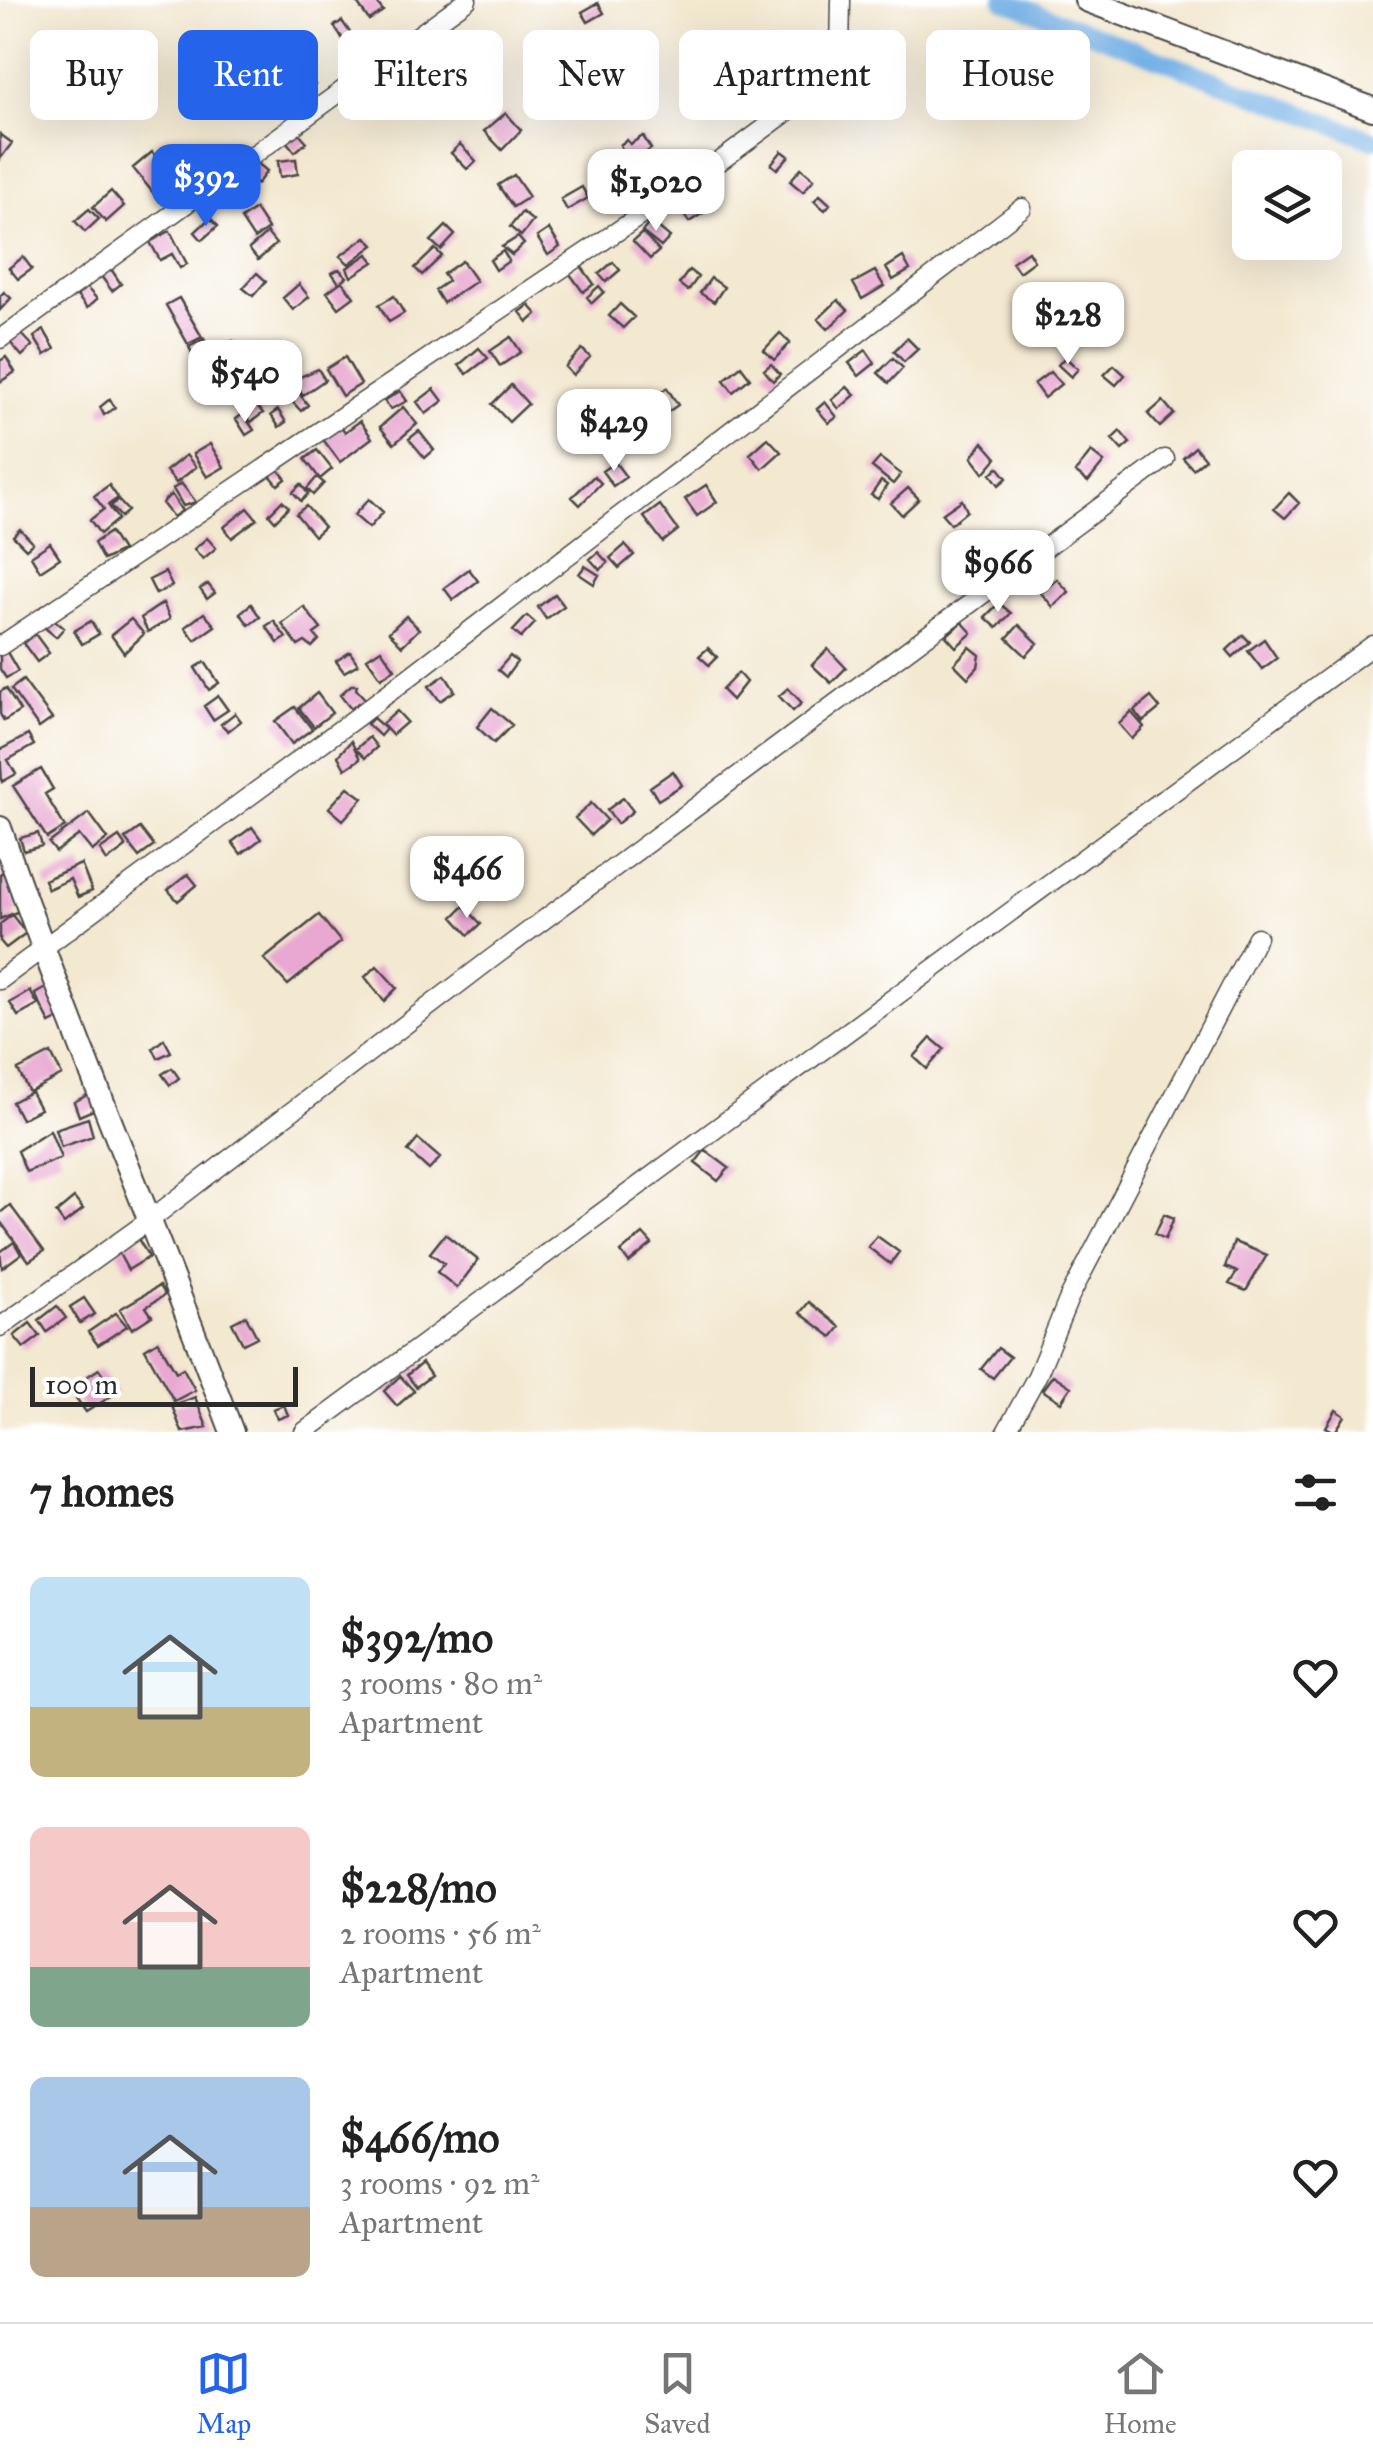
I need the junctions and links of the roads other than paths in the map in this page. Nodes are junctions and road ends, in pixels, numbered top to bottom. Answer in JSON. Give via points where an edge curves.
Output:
{"nodes":[{"id":1,"x":466,"y":0,"type":"edge"},
{"id":2,"x":841,"y":0,"type":"edge"},
{"id":3,"x":1086,"y":0,"type":"edge"},
{"id":4,"x":1373,"y":109,"type":"edge"},
{"id":5,"x":1022,"y":208,"type":"dead end"},
{"id":6,"x":0,"y":339,"type":"edge"},
{"id":7,"x":1165,"y":460,"type":"dead end"},
{"id":8,"x":1373,"y":645,"type":"edge"},
{"id":9,"x":0,"y":646,"type":"edge"},
{"id":10,"x":0,"y":828,"type":"edge"},
{"id":11,"x":1257,"y":937,"type":"dead end"},
{"id":12,"x":43,"y":951,"type":"junction"},
{"id":13,"x":0,"y":980,"type":"edge"},
{"id":14,"x":151,"y":1218,"type":"junction"},
{"id":15,"x":0,"y":1327,"type":"edge"},
{"id":16,"x":232,"y":1432,"type":"edge"},
{"id":17,"x":304,"y":1432,"type":"edge"},
{"id":18,"x":1006,"y":1432,"type":"edge"}],
"edges":[{"from":1,"to":6,"type":"street"},
{"from":2,"to":9,"type":"street","via":[[840,54],[803,100],[704,174]]},
{"from":3,"to":4,"type":"street"},
{"from":5,"to":12,"type":"street"},
{"from":7,"to":14,"type":"street"},
{"from":8,"to":17,"type":"street"},
{"from":10,"to":12,"type":"street"},
{"from":11,"to":18,"type":"street"},
{"from":12,"to":13,"type":"street"},
{"from":12,"to":14,"type":"street"},
{"from":14,"to":15,"type":"street"},
{"from":14,"to":16,"type":"street"}]}
